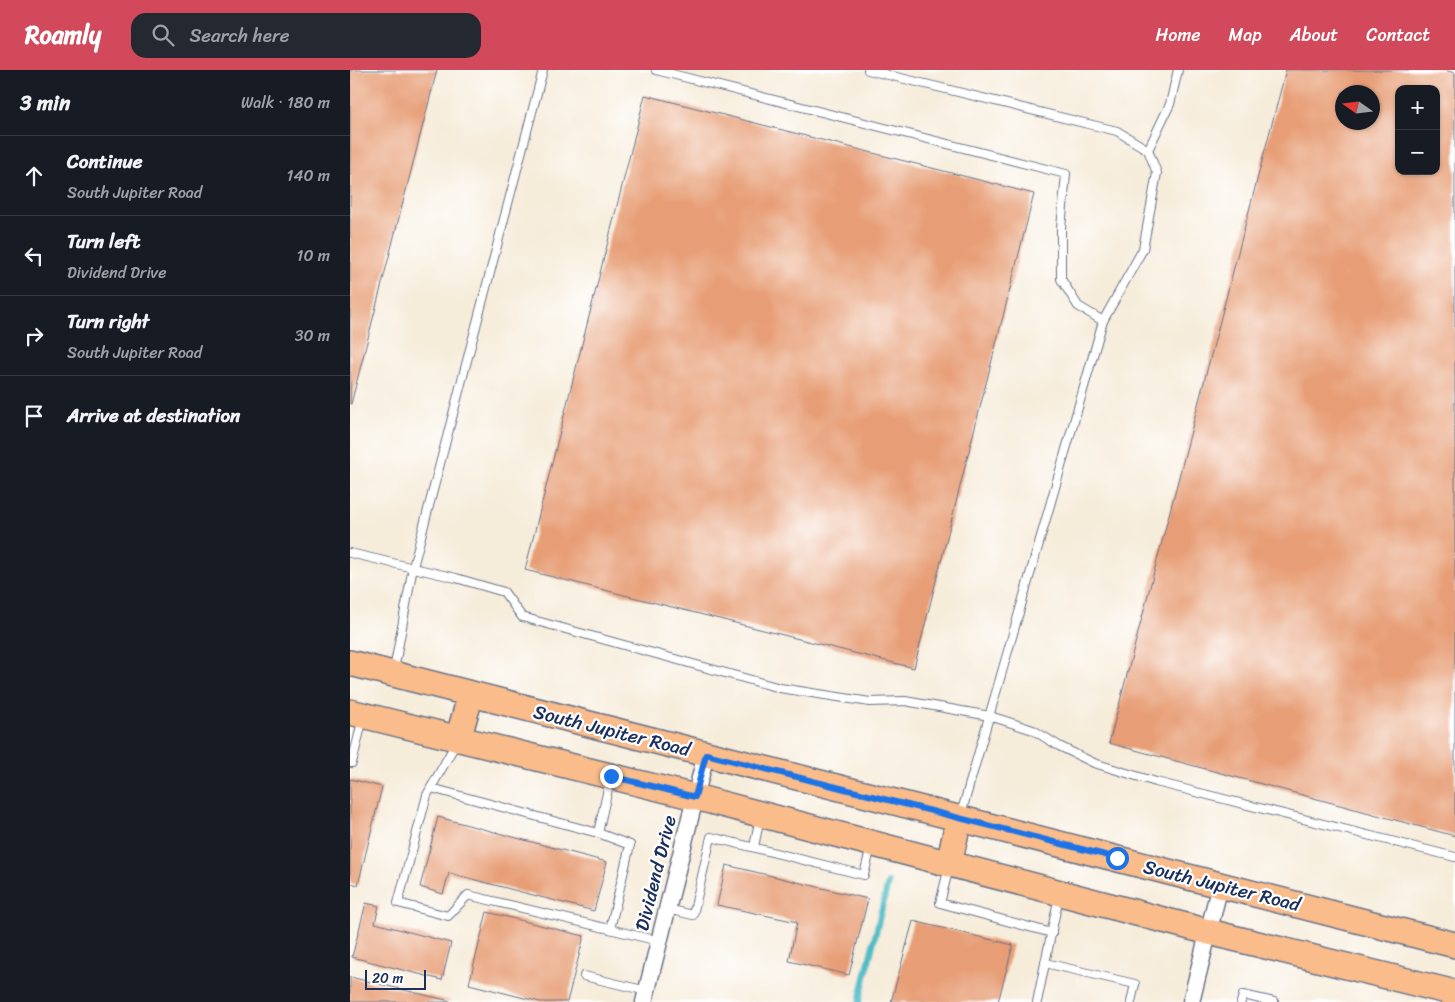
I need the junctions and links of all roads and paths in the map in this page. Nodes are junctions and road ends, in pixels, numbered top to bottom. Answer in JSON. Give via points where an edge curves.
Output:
{"nodes":[{"id":1,"x":543,"y":70,"type":"edge"},
{"id":2,"x":656,"y":70,"type":"edge"},
{"id":3,"x":868,"y":70,"type":"edge"},
{"id":4,"x":1178,"y":70,"type":"edge"},
{"id":5,"x":1148,"y":150,"type":"junction"},
{"id":6,"x":1103,"y":321,"type":"junction"},
{"id":7,"x":350,"y":553,"type":"edge"},
{"id":8,"x":413,"y":568,"type":"junction"},
{"id":9,"x":350,"y":663,"type":"edge"},
{"id":10,"x":394,"y":674,"type":"junction"},
{"id":11,"x":471,"y":694,"type":"junction"},
{"id":12,"x":357,"y":714,"type":"edge"},
{"id":13,"x":990,"y":716,"type":"junction"},
{"id":14,"x":458,"y":739,"type":"junction"},
{"id":15,"x":706,"y":754,"type":"junction"},
{"id":16,"x":350,"y":763,"type":"edge"},
{"id":17,"x":611,"y":776,"type":"junction"},
{"id":18,"x":431,"y":788,"type":"junction"},
{"id":19,"x":695,"y":797,"type":"junction"},
{"id":20,"x":761,"y":815,"type":"junction"},
{"id":21,"x":960,"y":818,"type":"junction"},
{"id":22,"x":598,"y":833,"type":"junction"},
{"id":23,"x":872,"y":844,"type":"junction"},
{"id":24,"x":754,"y":847,"type":"junction"},
{"id":25,"x":1455,"y":857,"type":"edge"},
{"id":26,"x":949,"y":864,"type":"junction"},
{"id":27,"x":1220,"y":885,"type":"junction"},
{"id":28,"x":1060,"y":893,"type":"junction"},
{"id":29,"x":667,"y":909,"type":"junction"},
{"id":30,"x":610,"y":929,"type":"junction"},
{"id":31,"x":1209,"y":932,"type":"junction"},
{"id":32,"x":1052,"y":933,"type":"junction"},
{"id":33,"x":659,"y":941,"type":"junction"},
{"id":34,"x":1455,"y":945,"type":"edge"},
{"id":35,"x":1046,"y":963,"type":"junction"},
{"id":36,"x":584,"y":976,"type":"dead end"},
{"id":37,"x":1455,"y":993,"type":"edge"},
{"id":38,"x":646,"y":996,"type":"edge"},
{"id":39,"x":1037,"y":1002,"type":"edge"},
{"id":40,"x":1131,"y":1002,"type":"edge"},
{"id":41,"x":1191,"y":1002,"type":"edge"},
{"id":42,"x":1241,"y":1002,"type":"edge"},
{"id":43,"x":1274,"y":1002,"type":"edge"}],
"edges":[{"from":1,"to":8,"type":"lane"},
{"from":2,"to":6,"type":"lane","via":[[1066,174],[1061,279],[1078,306]]},
{"from":3,"to":5,"type":"lane","via":[[1117,131]]},
{"from":4,"to":5,"type":"lane","via":[[1170,104]]},
{"from":5,"to":6,"type":"lane","via":[[1158,173],[1143,249]]},
{"from":6,"to":13,"type":"lane"},
{"from":7,"to":8,"type":"lane"},
{"from":8,"to":10,"type":"lane"},
{"from":8,"to":13,"type":"lane","via":[[504,592],[522,617],[780,688],[870,702],[905,701]]},
{"from":9,"to":10,"type":"main road","name":"South Jupiter Road"},
{"from":10,"to":11,"type":"main road","name":"South Jupiter Road"},
{"from":11,"to":14,"type":"main road"},
{"from":11,"to":15,"type":"main road","name":"South Jupiter Road"},
{"from":12,"to":14,"type":"main road"},
{"from":12,"to":16,"type":"lane"},
{"from":13,"to":21,"type":"lane"},
{"from":13,"to":25,"type":"lane","via":[[1033,730],[1094,763],[1156,782]]},
{"from":14,"to":17,"type":"main road"},
{"from":14,"to":18,"type":"lane"},
{"from":15,"to":19,"type":"street","name":"Dividend Drive"},
{"from":15,"to":21,"type":"main road","name":"South Jupiter Road"},
{"from":17,"to":19,"type":"main road"},
{"from":17,"to":22,"type":"lane"},
{"from":18,"to":22,"type":"lane"},
{"from":18,"to":30,"type":"lane","via":[[398,903],[448,916],[468,895]]},
{"from":19,"to":20,"type":"main road"},
{"from":19,"to":29,"type":"street","name":"Dividend Drive"},
{"from":20,"to":23,"type":"main road"},
{"from":20,"to":24,"type":"lane"},
{"from":21,"to":26,"type":"main road"},
{"from":21,"to":27,"type":"main road","name":"South Jupiter Road"},
{"from":22,"to":30,"type":"lane","via":[[630,845]]},
{"from":23,"to":24,"type":"lane","via":[[864,875]]},
{"from":23,"to":26,"type":"main road"},
{"from":24,"to":29,"type":"lane","via":[[711,837],[693,915]]},
{"from":26,"to":28,"type":"main road"},
{"from":26,"to":32,"type":"lane","via":[[940,903]]},
{"from":27,"to":31,"type":"street"},
{"from":27,"to":34,"type":"main road","name":"South Jupiter Road"},
{"from":28,"to":31,"type":"main road"},
{"from":28,"to":32,"type":"lane"},
{"from":29,"to":33,"type":"street","name":"Dividend Drive"},
{"from":30,"to":33,"type":"lane"},
{"from":31,"to":37,"type":"main road"},
{"from":31,"to":41,"type":"street"},
{"from":32,"to":35,"type":"lane"},
{"from":33,"to":38,"type":"street","name":"Dividend Drive"},
{"from":35,"to":39,"type":"lane"},
{"from":35,"to":40,"type":"lane","via":[[1135,984]]},
{"from":36,"to":38,"type":"lane"},
{"from":42,"to":43,"type":"lane","via":[[1243,995]]}]}
